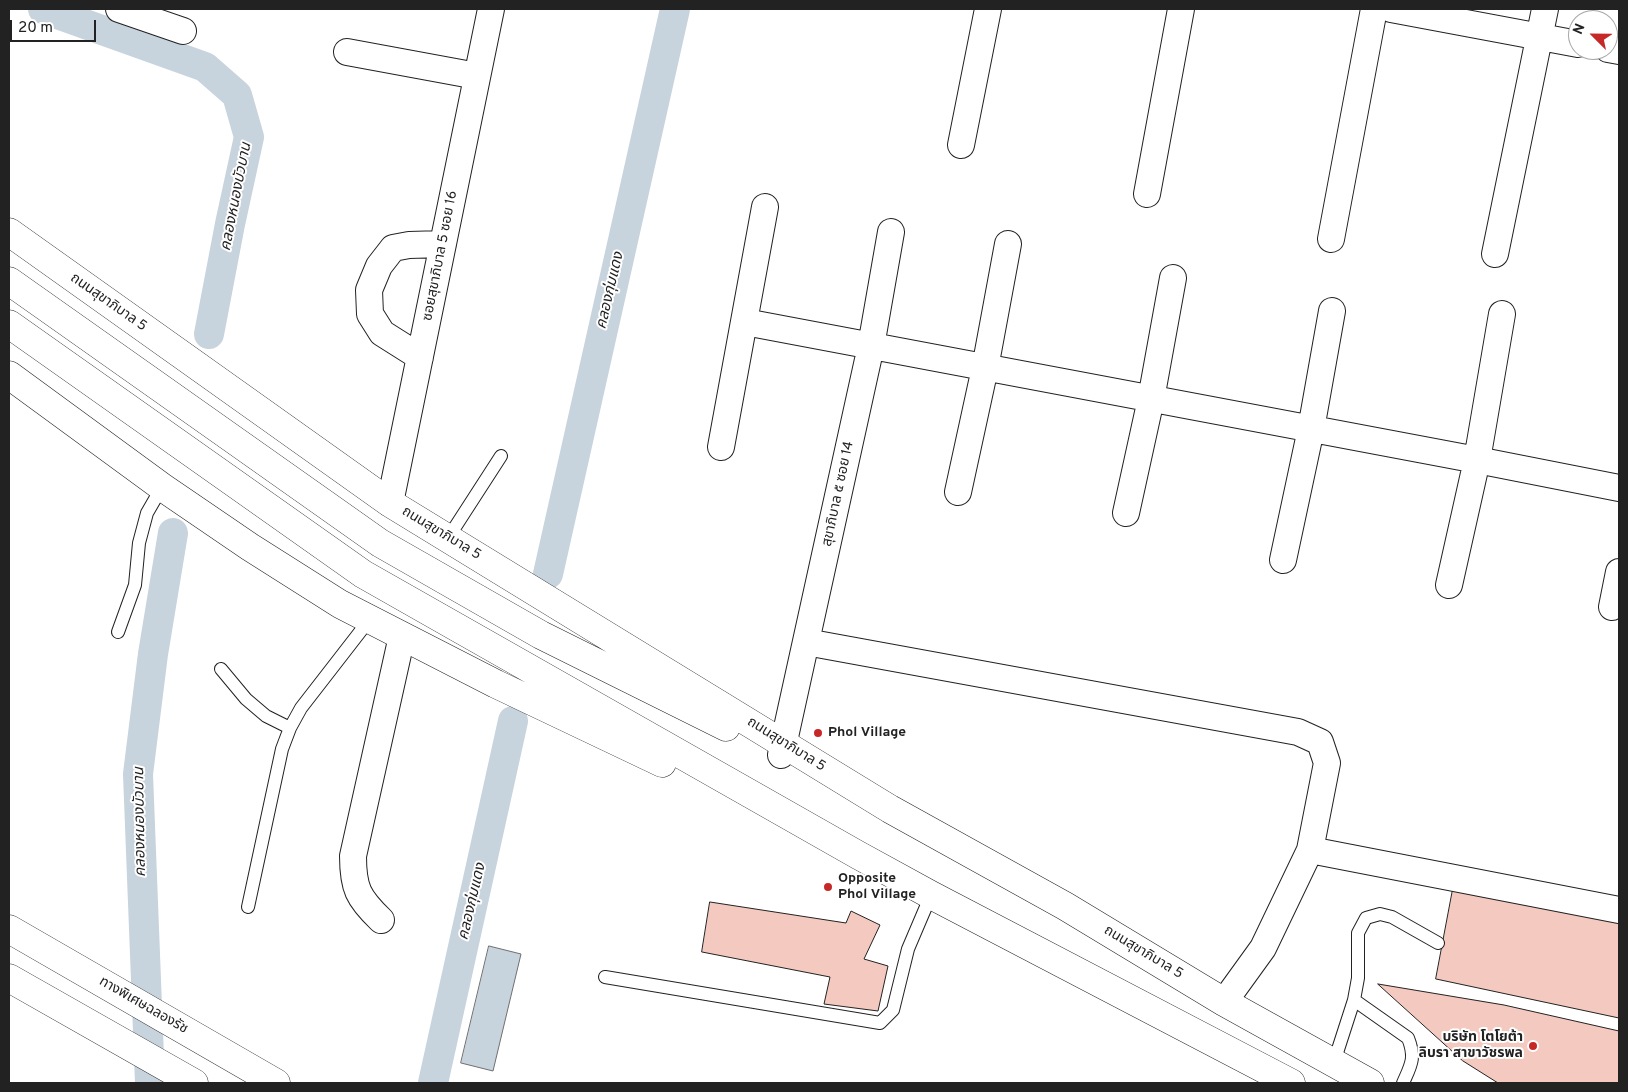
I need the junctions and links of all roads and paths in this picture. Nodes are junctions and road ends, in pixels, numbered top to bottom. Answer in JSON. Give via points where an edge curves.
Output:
{"nodes":[{"id":1,"x":118,"y":9,"type":"edge"},
{"id":2,"x":490,"y":9,"type":"edge"},
{"id":3,"x":988,"y":9,"type":"edge"},
{"id":4,"x":1181,"y":9,"type":"edge"},
{"id":5,"x":1374,"y":9,"type":"edge"},
{"id":6,"x":1391,"y":9,"type":"edge"},
{"id":7,"x":1545,"y":9,"type":"edge"},
{"id":8,"x":183,"y":31,"type":"dead end"},
{"id":9,"x":1540,"y":36,"type":"junction"},
{"id":10,"x":1568,"y":42,"type":"edge"},
{"id":11,"x":347,"y":52,"type":"dead end"},
{"id":12,"x":477,"y":76,"type":"junction"},
{"id":13,"x":961,"y":145,"type":"dead end"},
{"id":14,"x":1147,"y":194,"type":"dead end"},
{"id":15,"x":765,"y":208,"type":"dead end"},
{"id":16,"x":9,"y":232,"type":"edge"},
{"id":17,"x":891,"y":232,"type":"dead end"},
{"id":18,"x":1331,"y":239,"type":"dead end"},
{"id":19,"x":443,"y":244,"type":"junction"},
{"id":20,"x":1008,"y":244,"type":"dead end"},
{"id":21,"x":1495,"y":254,"type":"dead end"},
{"id":22,"x":1172,"y":278,"type":"dead end"},
{"id":23,"x":9,"y":282,"type":"edge"},
{"id":24,"x":1332,"y":312,"type":"dead end"},
{"id":25,"x":1502,"y":314,"type":"dead end"},
{"id":26,"x":745,"y":322,"type":"junction"},
{"id":27,"x":9,"y":324,"type":"edge"},
{"id":28,"x":871,"y":346,"type":"junction"},
{"id":29,"x":420,"y":358,"type":"junction"},
{"id":30,"x":985,"y":368,"type":"junction"},
{"id":31,"x":9,"y":375,"type":"edge"},
{"id":32,"x":1151,"y":398,"type":"junction"},
{"id":33,"x":1311,"y":430,"type":"junction"},
{"id":34,"x":721,"y":446,"type":"dead end"},
{"id":35,"x":501,"y":456,"type":"dead end"},
{"id":36,"x":1477,"y":460,"type":"junction"},
{"id":37,"x":162,"y":488,"type":"junction"},
{"id":38,"x":1619,"y":488,"type":"edge"},
{"id":39,"x":958,"y":492,"type":"dead end"},
{"id":40,"x":390,"y":503,"type":"junction"},
{"id":41,"x":1126,"y":513,"type":"dead end"},
{"id":42,"x":448,"y":538,"type":"junction"},
{"id":43,"x":1283,"y":560,"type":"dead end"},
{"id":44,"x":1619,"y":572,"type":"edge"},
{"id":45,"x":1449,"y":585,"type":"dead end"},
{"id":46,"x":1612,"y":607,"type":"dead end"},
{"id":47,"x":370,"y":619,"type":"junction"},
{"id":48,"x":118,"y":632,"type":"dead end"},
{"id":49,"x":402,"y":636,"type":"junction"},
{"id":50,"x":806,"y":642,"type":"junction"},
{"id":51,"x":222,"y":669,"type":"dead end"},
{"id":52,"x":290,"y":728,"type":"junction"},
{"id":53,"x":782,"y":749,"type":"junction"},
{"id":54,"x":1310,"y":850,"type":"junction"},
{"id":55,"x":858,"y":855,"type":"junction"},
{"id":56,"x":931,"y":895,"type":"junction"},
{"id":57,"x":248,"y":907,"type":"dead end"},
{"id":58,"x":1619,"y":910,"type":"edge"},
{"id":59,"x":381,"y":920,"type":"dead end"},
{"id":60,"x":9,"y":929,"type":"edge"},
{"id":61,"x":1438,"y":943,"type":"dead end"},
{"id":62,"x":605,"y":977,"type":"dead end"},
{"id":63,"x":9,"y":978,"type":"edge"},
{"id":64,"x":1354,"y":1000,"type":"junction"},
{"id":65,"x":1224,"y":1002,"type":"junction"},
{"id":66,"x":1334,"y":1062,"type":"junction"},
{"id":67,"x":194,"y":1083,"type":"edge"},
{"id":68,"x":276,"y":1083,"type":"edge"},
{"id":69,"x":1291,"y":1083,"type":"edge"},
{"id":70,"x":1370,"y":1083,"type":"edge"},
{"id":71,"x":1403,"y":1083,"type":"edge"}],
"edges":[{"from":1,"to":8,"type":"street"},
{"from":2,"to":12,"type":"street","name":"ซอยสุขาภิบาล 5 ซอย 16"},
{"from":3,"to":13,"type":"street"},
{"from":4,"to":14,"type":"street"},
{"from":5,"to":18,"type":"street"},
{"from":6,"to":9,"type":"street"},
{"from":7,"to":9,"type":"street"},
{"from":9,"to":10,"type":"street"},
{"from":9,"to":21,"type":"street"},
{"from":11,"to":12,"type":"street"},
{"from":12,"to":19,"type":"street","name":"ซอยสุขาภิบาล 5 ซอย 16"},
{"from":15,"to":26,"type":"street"},
{"from":16,"to":40,"type":"main road","name":"ถนนสุขาภิบาล 5"},
{"from":17,"to":28,"type":"street","name":"สุขาภิบาล ๕ ซอย 14"},
{"from":19,"to":29,"type":"street","name":"ซอยสุขาภิบาล 5 ซอย 16"},
{"from":19,"to":29,"type":"street","via":[[393,248],[379,266],[369,290],[370,314],[382,333]]},
{"from":20,"to":30,"type":"street"},
{"from":22,"to":32,"type":"street"},
{"from":23,"to":53,"type":"main road","name":"ถนนสุขาภิบาล 5","via":[[380,543],[541,634]]},
{"from":24,"to":33,"type":"street"},
{"from":25,"to":36,"type":"street"},
{"from":26,"to":28,"type":"street"},
{"from":26,"to":34,"type":"street"},
{"from":27,"to":55,"type":"main road","via":[[363,574]]},
{"from":28,"to":30,"type":"street"},
{"from":28,"to":50,"type":"street","name":"สุขาภิบาล ๕ ซอย 14"},
{"from":29,"to":40,"type":"street","name":"ซอยสุขาภิบาล 5 ซอย 16"},
{"from":30,"to":32,"type":"street"},
{"from":30,"to":39,"type":"street"},
{"from":31,"to":37,"type":"main road"},
{"from":32,"to":33,"type":"street"},
{"from":32,"to":41,"type":"street"},
{"from":33,"to":36,"type":"street"},
{"from":33,"to":43,"type":"street"},
{"from":35,"to":42,"type":"lane"},
{"from":36,"to":38,"type":"street"},
{"from":36,"to":45,"type":"street"},
{"from":37,"to":47,"type":"main road","via":[[340,604]]},
{"from":37,"to":48,"type":"lane","via":[[147,513],[138,543],[135,585]]},
{"from":40,"to":42,"type":"main road","name":"ถนนสุขาภิบาล 5"},
{"from":42,"to":53,"type":"main road","name":"ถนนสุขาภิบาล 5"},
{"from":44,"to":46,"type":"street"},
{"from":47,"to":49,"type":"main road"},
{"from":47,"to":52,"type":"lane","via":[[301,708]]},
{"from":49,"to":55,"type":"main road","via":[[496,684]]},
{"from":49,"to":59,"type":"street","via":[[353,856],[356,889],[368,908]]},
{"from":50,"to":53,"type":"street","name":"สุขาภิบาล ๕ ซอย 14"},
{"from":50,"to":54,"type":"street","via":[[1298,732],[1320,742],[1327,763]]},
{"from":51,"to":52,"type":"lane","via":[[252,705]]},
{"from":52,"to":57,"type":"lane","via":[[282,749]]},
{"from":53,"to":65,"type":"main road","name":"ถนนสุขาภิบาล 5","via":[[1065,906]]},
{"from":54,"to":58,"type":"street"},
{"from":54,"to":65,"type":"street","via":[[1263,948]]},
{"from":55,"to":56,"type":"main road"},
{"from":56,"to":62,"type":"lane","via":[[908,949],[893,1010],[880,1023]]},
{"from":56,"to":69,"type":"main road"},
{"from":60,"to":68,"type":"main road","name":"ทางพิเศษฉลองรัช"},
{"from":61,"to":64,"type":"lane","via":[[1392,917],[1380,914],[1366,918],[1358,933],[1358,978]]},
{"from":63,"to":67,"type":"main road"},
{"from":64,"to":66,"type":"lane"},
{"from":64,"to":71,"type":"lane","via":[[1408,1038],[1413,1058]]},
{"from":65,"to":66,"type":"main road","name":"ถนนสุขาภิบาล 5"},
{"from":66,"to":70,"type":"main road","name":"ถนนสุขาภิบาล 5"}]}
